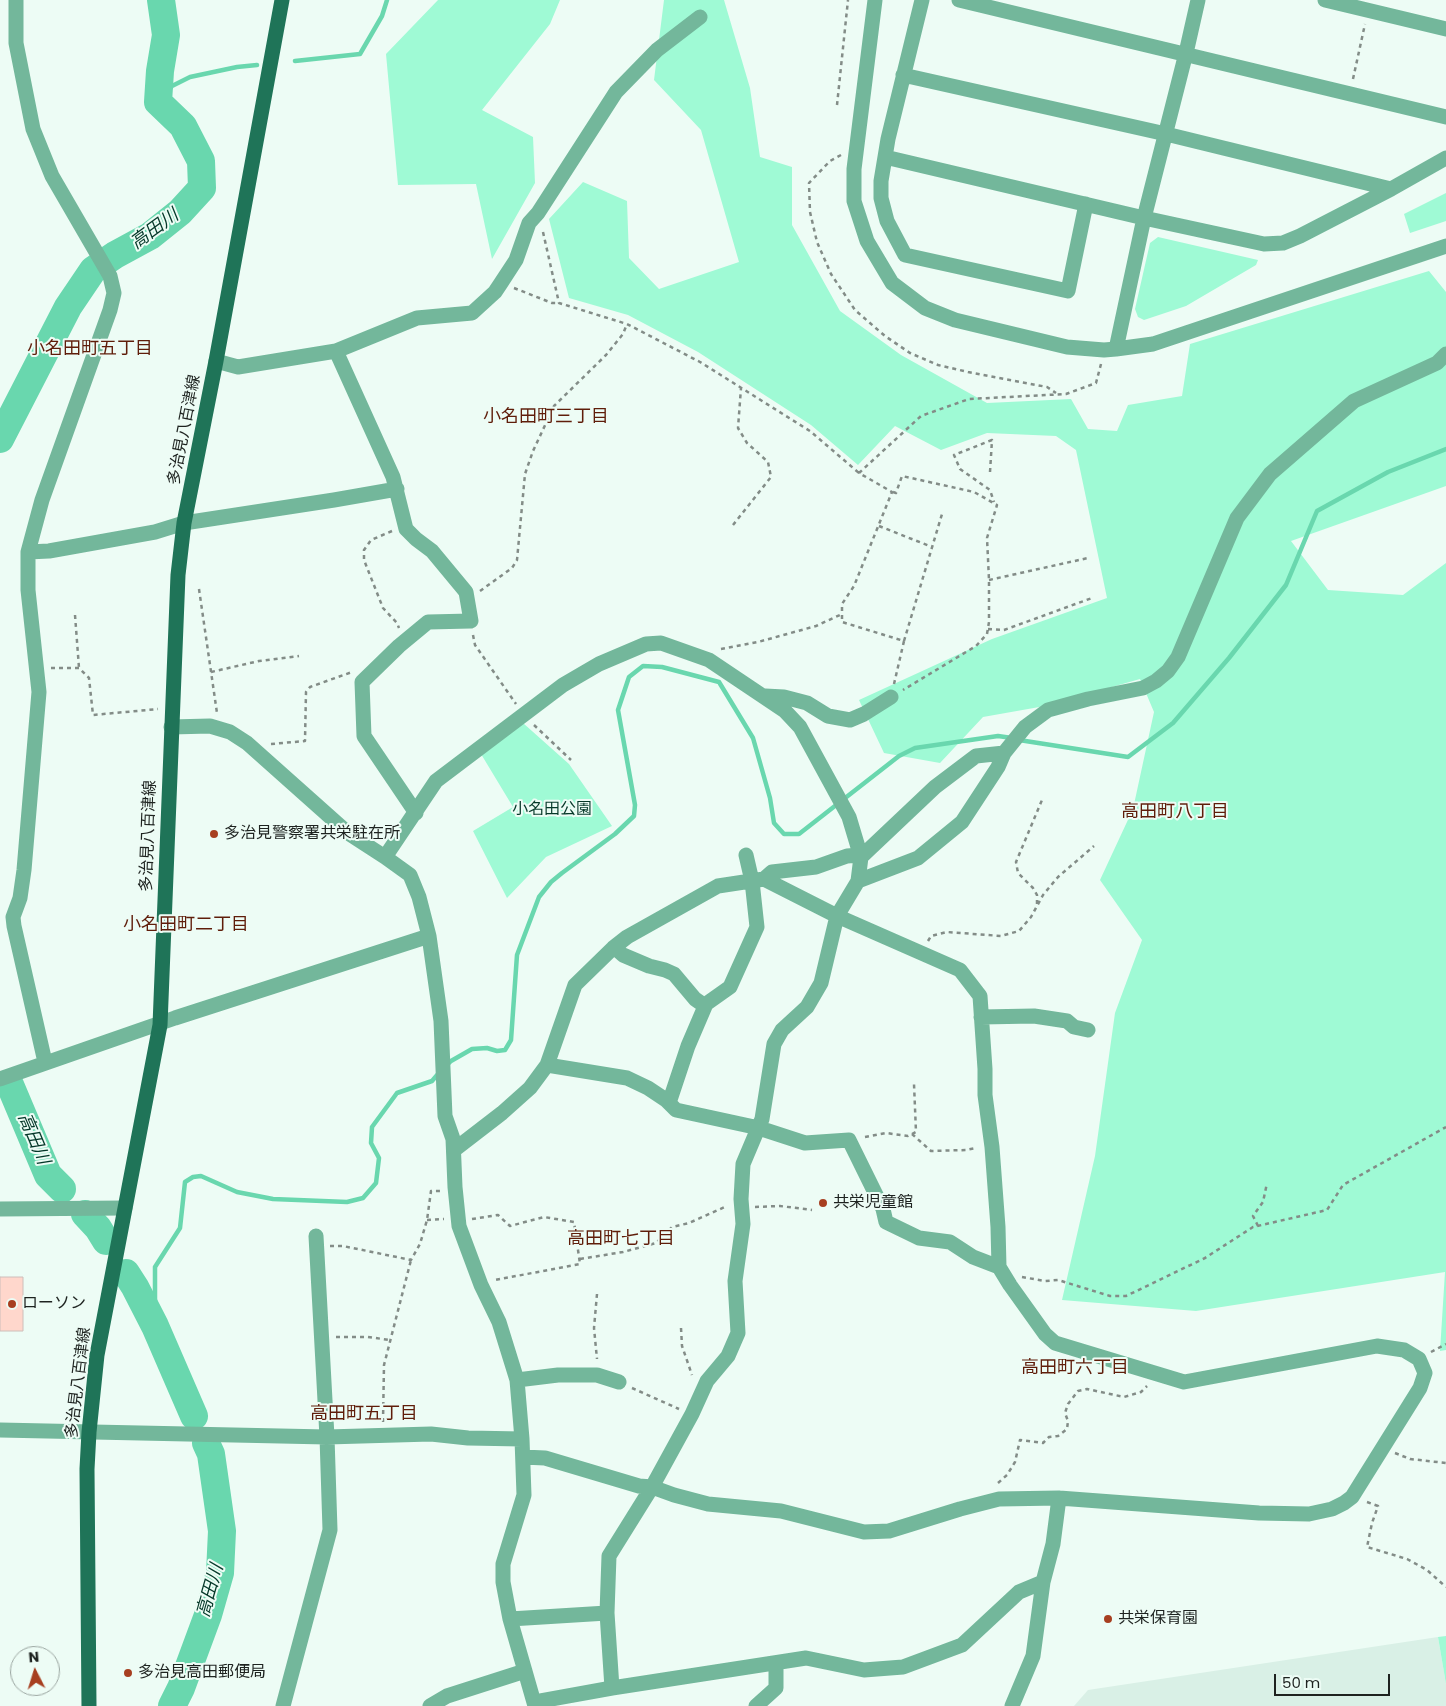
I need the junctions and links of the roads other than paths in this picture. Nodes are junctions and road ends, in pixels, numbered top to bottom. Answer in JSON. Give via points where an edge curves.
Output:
{"nodes":[{"id":1,"x":16,"y":0,"type":"edge"},
{"id":2,"x":282,"y":0,"type":"edge"},
{"id":3,"x":875,"y":0,"type":"edge"},
{"id":4,"x":922,"y":0,"type":"edge"},
{"id":5,"x":959,"y":0,"type":"edge"},
{"id":6,"x":1198,"y":0,"type":"edge"},
{"id":7,"x":1325,"y":0,"type":"edge"},
{"id":8,"x":700,"y":18,"type":"dead end"},
{"id":9,"x":1446,"y":29,"type":"edge"},
{"id":10,"x":1186,"y":54,"type":"junction"},
{"id":11,"x":903,"y":75,"type":"junction"},
{"id":12,"x":1446,"y":117,"type":"edge"},
{"id":13,"x":1166,"y":134,"type":"junction"},
{"id":14,"x":885,"y":157,"type":"junction"},
{"id":15,"x":1446,"y":158,"type":"edge"},
{"id":16,"x":1391,"y":190,"type":"junction"},
{"id":17,"x":1086,"y":204,"type":"junction"},
{"id":18,"x":1144,"y":218,"type":"junction"},
{"id":19,"x":1446,"y":246,"type":"edge"},
{"id":20,"x":1110,"y":350,"type":"junction"},
{"id":21,"x":336,"y":351,"type":"junction"},
{"id":22,"x":1446,"y":354,"type":"edge"},
{"id":23,"x":216,"y":361,"type":"junction"},
{"id":24,"x":397,"y":489,"type":"junction"},
{"id":25,"x":184,"y":523,"type":"junction"},
{"id":26,"x":28,"y":552,"type":"junction"},
{"id":27,"x":765,"y":696,"type":"junction"},
{"id":28,"x":891,"y":697,"type":"road end"},
{"id":29,"x":171,"y":727,"type":"junction"},
{"id":30,"x":1006,"y":750,"type":"junction"},
{"id":31,"x":416,"y":813,"type":"junction"},
{"id":32,"x":746,"y":855,"type":"dead end"},
{"id":33,"x":860,"y":856,"type":"junction"},
{"id":34,"x":385,"y":857,"type":"junction"},
{"id":35,"x":758,"y":880,"type":"junction"},
{"id":36,"x":858,"y":881,"type":"junction"},
{"id":37,"x":837,"y":916,"type":"junction"},
{"id":38,"x":429,"y":936,"type":"junction"},
{"id":39,"x":614,"y":947,"type":"junction"},
{"id":40,"x":705,"y":1006,"type":"junction"},
{"id":41,"x":981,"y":1017,"type":"junction"},
{"id":42,"x":160,"y":1025,"type":"junction"},
{"id":43,"x":1088,"y":1030,"type":"dead end"},
{"id":44,"x":45,"y":1062,"type":"junction"},
{"id":45,"x":547,"y":1065,"type":"junction"},
{"id":46,"x":0,"y":1079,"type":"edge"},
{"id":47,"x":669,"y":1103,"type":"junction"},
{"id":48,"x":759,"y":1128,"type":"junction"},
{"id":49,"x":454,"y":1150,"type":"junction"},
{"id":50,"x":125,"y":1208,"type":"junction"},
{"id":51,"x":0,"y":1209,"type":"edge"},
{"id":52,"x":317,"y":1241,"type":"road end"},
{"id":53,"x":1001,"y":1271,"type":"junction"},
{"id":54,"x":516,"y":1380,"type":"junction"},
{"id":55,"x":619,"y":1382,"type":"road end"},
{"id":56,"x":0,"y":1430,"type":"edge"},
{"id":57,"x":89,"y":1432,"type":"junction"},
{"id":58,"x":327,"y":1437,"type":"junction"},
{"id":59,"x":522,"y":1439,"type":"junction"},
{"id":60,"x":523,"y":1457,"type":"junction"},
{"id":61,"x":652,"y":1487,"type":"junction"},
{"id":62,"x":1059,"y":1498,"type":"junction"},
{"id":63,"x":1043,"y":1582,"type":"junction"},
{"id":64,"x":607,"y":1613,"type":"junction"},
{"id":65,"x":510,"y":1619,"type":"junction"},
{"id":66,"x":776,"y":1664,"type":"junction"},
{"id":67,"x":525,"y":1671,"type":"junction"},
{"id":68,"x":612,"y":1688,"type":"junction"},
{"id":69,"x":535,"y":1704,"type":"edge"},
{"id":70,"x":89,"y":1706,"type":"edge"},
{"id":71,"x":283,"y":1706,"type":"edge"},
{"id":72,"x":430,"y":1706,"type":"edge"},
{"id":73,"x":756,"y":1706,"type":"edge"},
{"id":74,"x":1012,"y":1706,"type":"edge"}],
"edges":[{"from":1,"to":26,"type":"street","via":[[16,43],[33,129],[52,176],[110,276],[114,293],[45,491]]},
{"from":2,"to":23,"type":"main road","name":"多治見八百津線"},
{"from":3,"to":20,"type":"street","via":[[854,169],[854,201],[867,241],[892,283],[925,308],[954,320],[1067,347]]},
{"from":4,"to":11,"type":"street"},
{"from":5,"to":10,"type":"street"},
{"from":6,"to":10,"type":"street"},
{"from":7,"to":9,"type":"street"},
{"from":8,"to":21,"type":"street","via":[[657,50],[616,92],[529,223],[516,260],[495,292],[472,313],[417,318]]},
{"from":10,"to":12,"type":"street"},
{"from":10,"to":13,"type":"street"},
{"from":11,"to":13,"type":"street"},
{"from":11,"to":14,"type":"street"},
{"from":13,"to":16,"type":"street"},
{"from":13,"to":18,"type":"street"},
{"from":14,"to":17,"type":"street"},
{"from":14,"to":17,"type":"street","via":[[881,198],[887,221],[905,255],[1068,291]]},
{"from":15,"to":16,"type":"street"},
{"from":16,"to":18,"type":"street","via":[[1283,243],[1245,241]]},
{"from":17,"to":18,"type":"street"},
{"from":18,"to":20,"type":"street"},
{"from":19,"to":20,"type":"street","via":[[1153,344]]},
{"from":21,"to":23,"type":"street","via":[[238,367]]},
{"from":21,"to":24,"type":"street"},
{"from":22,"to":30,"type":"street","via":[[1437,363],[1354,401],[1270,474],[1237,518],[1178,657],[1168,671],[1144,688],[1048,710],[1023,730]]},
{"from":23,"to":25,"type":"main road","name":"多治見八百津線"},
{"from":24,"to":25,"type":"street"},
{"from":24,"to":31,"type":"street","via":[[406,529],[432,550],[466,592],[471,621],[428,622],[362,682],[364,736]]},
{"from":25,"to":26,"type":"street","via":[[156,532]]},
{"from":25,"to":29,"type":"main road","name":"多治見八百津線","via":[[178,575]]},
{"from":26,"to":44,"type":"street","via":[[28,590],[39,692],[24,870],[14,926]]},
{"from":27,"to":28,"type":"street","via":[[807,703],[828,716],[850,720]]},
{"from":27,"to":31,"type":"street","via":[[709,660],[661,643],[646,644],[599,664],[563,685],[436,781]]},
{"from":27,"to":33,"type":"street","via":[[800,727],[845,811]]},
{"from":29,"to":34,"type":"street","via":[[210,726],[230,732],[348,834]]},
{"from":29,"to":42,"type":"main road","name":"多治見八百津線"},
{"from":30,"to":33,"type":"street","via":[[976,756],[935,787]]},
{"from":30,"to":36,"type":"street","via":[[962,822],[918,858]]},
{"from":31,"to":34,"type":"street"},
{"from":32,"to":35,"type":"street"},
{"from":33,"to":35,"type":"street","via":[[847,856],[816,867],[772,872]]},
{"from":33,"to":36,"type":"street"},
{"from":34,"to":38,"type":"street","via":[[410,875]]},
{"from":35,"to":37,"type":"street"},
{"from":35,"to":39,"type":"street","via":[[718,886]]},
{"from":35,"to":40,"type":"street","via":[[757,927],[730,987]]},
{"from":36,"to":37,"type":"street"},
{"from":37,"to":41,"type":"street","via":[[960,970],[980,996]]},
{"from":37,"to":48,"type":"street","via":[[822,983],[774,1044]]},
{"from":38,"to":42,"type":"street"},
{"from":38,"to":49,"type":"street","via":[[441,1021],[445,1116]]},
{"from":39,"to":40,"type":"street","via":[[623,955],[674,974]]},
{"from":39,"to":45,"type":"street","via":[[575,985]]},
{"from":40,"to":47,"type":"street"},
{"from":41,"to":43,"type":"street","via":[[1034,1016],[1067,1021]]},
{"from":41,"to":53,"type":"street"},
{"from":42,"to":44,"type":"street"},
{"from":42,"to":50,"type":"main road","name":"多治見八百津線"},
{"from":44,"to":46,"type":"street"},
{"from":45,"to":47,"type":"street","via":[[627,1078]]},
{"from":45,"to":49,"type":"street","via":[[530,1088]]},
{"from":47,"to":48,"type":"street","via":[[676,1110]]},
{"from":48,"to":53,"type":"street","via":[[805,1143],[849,1140],[883,1209],[886,1222],[919,1238],[950,1242]]},
{"from":48,"to":61,"type":"street","via":[[743,1164],[743,1224],[735,1281],[738,1333],[728,1356],[707,1381]]},
{"from":49,"to":54,"type":"street","via":[[458,1226],[499,1322]]},
{"from":50,"to":51,"type":"street"},
{"from":50,"to":57,"type":"main road","name":"多治見八百津線","via":[[97,1355]]},
{"from":52,"to":58,"type":"street"},
{"from":53,"to":62,"type":"street","via":[[1045,1334],[1055,1343],[1184,1382],[1377,1346],[1404,1350],[1419,1358],[1425,1373],[1420,1388],[1352,1497],[1332,1509],[1309,1514],[1259,1513]]},
{"from":54,"to":55,"type":"street","via":[[558,1375],[600,1376]]},
{"from":54,"to":59,"type":"street"},
{"from":56,"to":57,"type":"street"},
{"from":57,"to":58,"type":"street"},
{"from":57,"to":70,"type":"main road","name":"多治見八百津線"},
{"from":58,"to":59,"type":"street","via":[[430,1434]]},
{"from":58,"to":71,"type":"street","via":[[330,1530]]},
{"from":59,"to":60,"type":"street"},
{"from":60,"to":61,"type":"street","via":[[545,1458]]},
{"from":60,"to":65,"type":"street","via":[[524,1495],[503,1564]]},
{"from":61,"to":62,"type":"street","via":[[708,1504],[781,1511],[864,1532],[890,1531],[999,1499]]},
{"from":61,"to":64,"type":"street","via":[[609,1556]]},
{"from":62,"to":63,"type":"street","via":[[1053,1544]]},
{"from":63,"to":66,"type":"street","via":[[1019,1592],[962,1645],[904,1667],[864,1670],[806,1658]]},
{"from":63,"to":74,"type":"street","via":[[1033,1656]]},
{"from":64,"to":65,"type":"street"},
{"from":64,"to":68,"type":"street"},
{"from":65,"to":67,"type":"street"},
{"from":66,"to":68,"type":"street"},
{"from":66,"to":73,"type":"street","via":[[776,1688]]},
{"from":67,"to":69,"type":"street"},
{"from":67,"to":72,"type":"street","via":[[447,1696]]},
{"from":68,"to":69,"type":"street"}]}
